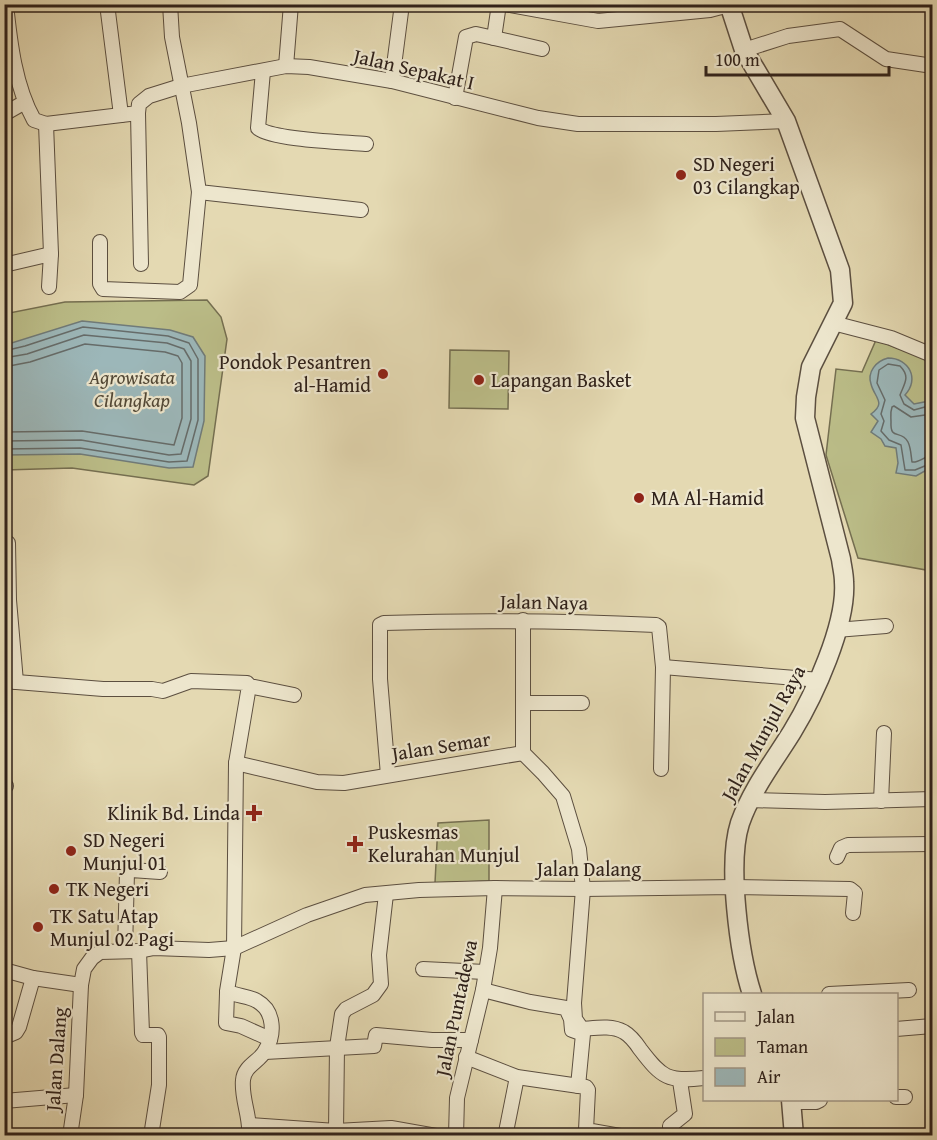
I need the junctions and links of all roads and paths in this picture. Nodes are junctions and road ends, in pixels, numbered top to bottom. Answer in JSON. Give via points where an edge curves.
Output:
{"nodes":[{"id":1,"x":6,"y":4,"type":"edge"},
{"id":2,"x":107,"y":4,"type":"edge"},
{"id":3,"x":170,"y":4,"type":"edge"},
{"id":4,"x":291,"y":4,"type":"edge"},
{"id":5,"x":402,"y":4,"type":"edge"},
{"id":6,"x":499,"y":4,"type":"edge"},
{"id":7,"x":504,"y":4,"type":"edge"},
{"id":8,"x":729,"y":5,"type":"edge"},
{"id":9,"x":494,"y":38,"type":"junction"},
{"id":10,"x":542,"y":49,"type":"dead end"},
{"id":11,"x":744,"y":50,"type":"junction"},
{"id":12,"x":926,"y":65,"type":"dead end"},
{"id":13,"x":286,"y":66,"type":"junction"},
{"id":14,"x":263,"y":71,"type":"junction"},
{"id":15,"x":392,"y":81,"type":"junction"},
{"id":16,"x":181,"y":86,"type":"junction"},
{"id":17,"x":454,"y":98,"type":"junction"},
{"id":18,"x":25,"y":102,"type":"junction"},
{"id":19,"x":138,"y":113,"type":"junction"},
{"id":20,"x":4,"y":114,"type":"edge"},
{"id":21,"x":121,"y":116,"type":"junction"},
{"id":22,"x":786,"y":121,"type":"junction"},
{"id":23,"x":46,"y":124,"type":"junction"},
{"id":24,"x":366,"y":144,"type":"dead end"},
{"id":25,"x":199,"y":192,"type":"junction"},
{"id":26,"x":362,"y":210,"type":"dead end"},
{"id":27,"x":100,"y":242,"type":"dead end"},
{"id":28,"x":51,"y":254,"type":"junction"},
{"id":29,"x":141,"y":264,"type":"dead end"},
{"id":30,"x":4,"y":265,"type":"edge"},
{"id":31,"x":49,"y":286,"type":"dead end"},
{"id":32,"x":833,"y":323,"type":"junction"},
{"id":33,"x":933,"y":354,"type":"edge"},
{"id":34,"x":8,"y":543,"type":"dead end"},
{"id":35,"x":7,"y":600,"type":"edge"},
{"id":36,"x":523,"y":620,"type":"junction"},
{"id":37,"x":886,"y":626,"type":"dead end"},
{"id":38,"x":836,"y":630,"type":"junction"},
{"id":39,"x":663,"y":667,"type":"junction"},
{"id":40,"x":820,"y":680,"type":"junction"},
{"id":41,"x":10,"y":681,"type":"edge"},
{"id":42,"x":249,"y":686,"type":"junction"},
{"id":43,"x":294,"y":695,"type":"dead end"},
{"id":44,"x":523,"y":703,"type":"junction"},
{"id":45,"x":582,"y":703,"type":"dead end"},
{"id":46,"x":884,"y":733,"type":"dead end"},
{"id":47,"x":522,"y":753,"type":"junction"},
{"id":48,"x":236,"y":763,"type":"junction"},
{"id":49,"x":661,"y":769,"type":"dead end"},
{"id":50,"x":388,"y":775,"type":"junction"},
{"id":51,"x":933,"y":799,"type":"edge"},
{"id":52,"x":749,"y":800,"type":"junction"},
{"id":53,"x":881,"y":801,"type":"junction"},
{"id":54,"x":933,"y":844,"type":"edge"},
{"id":55,"x":837,"y":857,"type":"dead end"},
{"id":56,"x":160,"y":872,"type":"dead end"},
{"id":57,"x":735,"y":886,"type":"junction"},
{"id":58,"x":495,"y":888,"type":"junction"},
{"id":59,"x":583,"y":889,"type":"junction"},
{"id":60,"x":386,"y":894,"type":"junction"},
{"id":61,"x":853,"y":914,"type":"dead end"},
{"id":62,"x":234,"y":948,"type":"junction"},
{"id":63,"x":132,"y":951,"type":"junction"},
{"id":64,"x":423,"y":969,"type":"dead end"},
{"id":65,"x":4,"y":970,"type":"edge"},
{"id":66,"x":485,"y":972,"type":"junction"},
{"id":67,"x":33,"y":978,"type":"junction"},
{"id":68,"x":81,"y":985,"type":"junction"},
{"id":69,"x":483,"y":990,"type":"junction"},
{"id":70,"x":909,"y":990,"type":"dead end"},
{"id":71,"x":227,"y":993,"type":"junction"},
{"id":72,"x":752,"y":993,"type":"edge"},
{"id":73,"x":849,"y":993,"type":"edge"},
{"id":74,"x":933,"y":1026,"type":"edge"},
{"id":75,"x":898,"y":1029,"type":"edge"},
{"id":76,"x":4,"y":1037,"type":"edge"},
{"id":77,"x":270,"y":1039,"type":"junction"},
{"id":78,"x":471,"y":1040,"type":"junction"},
{"id":79,"x":337,"y":1047,"type":"junction"},
{"id":80,"x":265,"y":1052,"type":"junction"},
{"id":81,"x":466,"y":1057,"type":"junction"},
{"id":82,"x":517,"y":1077,"type":"junction"},
{"id":83,"x":703,"y":1078,"type":"edge"},
{"id":84,"x":680,"y":1081,"type":"junction"},
{"id":85,"x":578,"y":1086,"type":"junction"},
{"id":86,"x":76,"y":1095,"type":"junction"},
{"id":87,"x":4,"y":1101,"type":"edge"},
{"id":88,"x":791,"y":1101,"type":"edge"},
{"id":89,"x":818,"y":1101,"type":"edge"},
{"id":90,"x":249,"y":1130,"type":"edge"},
{"id":91,"x":336,"y":1131,"type":"junction"},
{"id":92,"x":392,"y":1132,"type":"edge"},
{"id":93,"x":506,"y":1132,"type":"dead end"},
{"id":94,"x":70,"y":1136,"type":"edge"},
{"id":95,"x":151,"y":1136,"type":"edge"},
{"id":96,"x":436,"y":1136,"type":"edge"},
{"id":97,"x":456,"y":1136,"type":"edge"},
{"id":98,"x":620,"y":1136,"type":"edge"},
{"id":99,"x":670,"y":1136,"type":"edge"},
{"id":100,"x":794,"y":1136,"type":"edge"}],
"edges":[{"from":1,"to":18,"type":"street"},
{"from":2,"to":21,"type":"street"},
{"from":3,"to":16,"type":"street"},
{"from":4,"to":13,"type":"street"},
{"from":5,"to":15,"type":"street"},
{"from":6,"to":9,"type":"street"},
{"from":7,"to":8,"type":"street","via":[[598,21]]},
{"from":8,"to":11,"type":"street","name":"Jalan Munjul Raya"},
{"from":9,"to":10,"type":"street"},
{"from":9,"to":17,"type":"street","via":[[476,34],[466,37]]},
{"from":11,"to":12,"type":"street","via":[[788,36],[840,29],[886,59]]},
{"from":11,"to":22,"type":"street","name":"Jalan Munjul Raya"},
{"from":13,"to":14,"type":"street","name":"Jalan Sepakat I"},
{"from":13,"to":15,"type":"street","name":"Jalan Sepakat I"},
{"from":14,"to":16,"type":"street","name":"Jalan Sepakat I"},
{"from":14,"to":24,"type":"street","via":[[258,128],[261,131]]},
{"from":15,"to":17,"type":"street","name":"Jalan Sepakat I"},
{"from":16,"to":19,"type":"street","name":"Jalan Sepakat I","via":[[149,96],[139,104]]},
{"from":16,"to":25,"type":"street"},
{"from":17,"to":22,"type":"street","name":"Jalan Sepakat I","via":[[578,124]]},
{"from":18,"to":20,"type":"street"},
{"from":18,"to":23,"type":"street","via":[[34,120]]},
{"from":19,"to":21,"type":"street"},
{"from":19,"to":29,"type":"street"},
{"from":21,"to":23,"type":"street"},
{"from":22,"to":32,"type":"street","name":"Jalan Munjul Raya","via":[[840,270],[843,303]]},
{"from":23,"to":28,"type":"street"},
{"from":25,"to":26,"type":"street"},
{"from":25,"to":27,"type":"street","via":[[190,285],[186,290],[103,289]]},
{"from":28,"to":30,"type":"street"},
{"from":28,"to":31,"type":"street"},
{"from":32,"to":33,"type":"street"},
{"from":32,"to":38,"type":"street","name":"Jalan Munjul Raya","via":[[812,368],[805,418],[844,582]]},
{"from":34,"to":35,"type":"street"},
{"from":35,"to":41,"type":"street"},
{"from":36,"to":39,"type":"street","name":"Jalan Naya","via":[[656,625],[661,631]]},
{"from":36,"to":44,"type":"street"},
{"from":36,"to":50,"type":"street","name":"Jalan Naya","via":[[381,625],[380,679]]},
{"from":37,"to":38,"type":"street"},
{"from":38,"to":40,"type":"street","name":"Jalan Munjul Raya"},
{"from":39,"to":40,"type":"street"},
{"from":39,"to":49,"type":"street"},
{"from":40,"to":52,"type":"street","name":"Jalan Munjul Raya"},
{"from":41,"to":42,"type":"street","via":[[163,691],[191,681]]},
{"from":42,"to":43,"type":"street"},
{"from":42,"to":48,"type":"street"},
{"from":44,"to":45,"type":"street"},
{"from":44,"to":47,"type":"street"},
{"from":46,"to":53,"type":"street"},
{"from":47,"to":50,"type":"street","name":"Jalan Semar"},
{"from":47,"to":59,"type":"street","via":[[563,796],[579,849]]},
{"from":48,"to":50,"type":"street","name":"Jalan Semar","via":[[327,783]]},
{"from":48,"to":62,"type":"street"},
{"from":51,"to":53,"type":"street"},
{"from":52,"to":53,"type":"street"},
{"from":52,"to":57,"type":"street","name":"Jalan Munjul Raya","via":[[735,849]]},
{"from":54,"to":55,"type":"street","via":[[848,845],[841,848]]},
{"from":56,"to":63,"type":"street","via":[[128,872]]},
{"from":57,"to":59,"type":"street","name":"Jalan Dalang"},
{"from":57,"to":61,"type":"street","name":"Jalan Dalang","via":[[850,889],[855,893]]},
{"from":57,"to":72,"type":"street","name":"Jalan Munjul Raya","via":[[744,963]]},
{"from":58,"to":59,"type":"street","name":"Jalan Dalang"},
{"from":58,"to":60,"type":"street","name":"Jalan Dalang"},
{"from":58,"to":66,"type":"street","name":"Jalan Puntadewa"},
{"from":59,"to":84,"type":"street","via":[[574,1003],[577,1025],[582,1029],[609,1027],[625,1032],[662,1074]]},
{"from":60,"to":62,"type":"street","name":"Jalan Dalang","via":[[365,895],[307,915]]},
{"from":60,"to":79,"type":"street","via":[[379,955],[381,984],[373,995],[342,1014]]},
{"from":62,"to":63,"type":"street","name":"Jalan Dalang"},
{"from":62,"to":71,"type":"street"},
{"from":63,"to":68,"type":"street","name":"Jalan Dalang","via":[[100,952],[84,969]]},
{"from":63,"to":95,"type":"street","via":[[142,1033],[159,1037],[159,1086]]},
{"from":64,"to":66,"type":"street"},
{"from":65,"to":67,"type":"street","name":"Jalan Dalang"},
{"from":66,"to":69,"type":"street","name":"Jalan Puntadewa"},
{"from":67,"to":68,"type":"street","name":"Jalan Dalang"},
{"from":67,"to":76,"type":"street","via":[[19,1027]]},
{"from":68,"to":86,"type":"street","name":"Jalan Dalang"},
{"from":69,"to":78,"type":"street","name":"Jalan Puntadewa"},
{"from":69,"to":85,"type":"street","via":[[566,1008],[572,1030],[582,1034]]},
{"from":70,"to":73,"type":"street"},
{"from":71,"to":77,"type":"street","via":[[256,1000],[268,1011]]},
{"from":71,"to":77,"type":"street","via":[[226,1023]]},
{"from":74,"to":75,"type":"street"},
{"from":77,"to":80,"type":"street"},
{"from":78,"to":79,"type":"street","via":[[376,1035],[374,1046]]},
{"from":78,"to":81,"type":"street","name":"Jalan Puntadewa"},
{"from":79,"to":80,"type":"street"},
{"from":79,"to":91,"type":"street"},
{"from":80,"to":90,"type":"street","via":[[243,1079]]},
{"from":81,"to":82,"type":"street"},
{"from":81,"to":97,"type":"street","name":"Jalan Puntadewa","via":[[457,1098]]},
{"from":82,"to":85,"type":"street"},
{"from":82,"to":93,"type":"street"},
{"from":83,"to":84,"type":"street"},
{"from":84,"to":99,"type":"street","via":[[685,1115],[670,1126]]},
{"from":85,"to":98,"type":"street","via":[[588,1090],[586,1130]]},
{"from":86,"to":87,"type":"street"},
{"from":86,"to":94,"type":"street","name":"Jalan Dalang"},
{"from":88,"to":89,"type":"street"},
{"from":88,"to":100,"type":"street"},
{"from":90,"to":91,"type":"street"},
{"from":91,"to":92,"type":"street"},
{"from":92,"to":96,"type":"street"}]}
